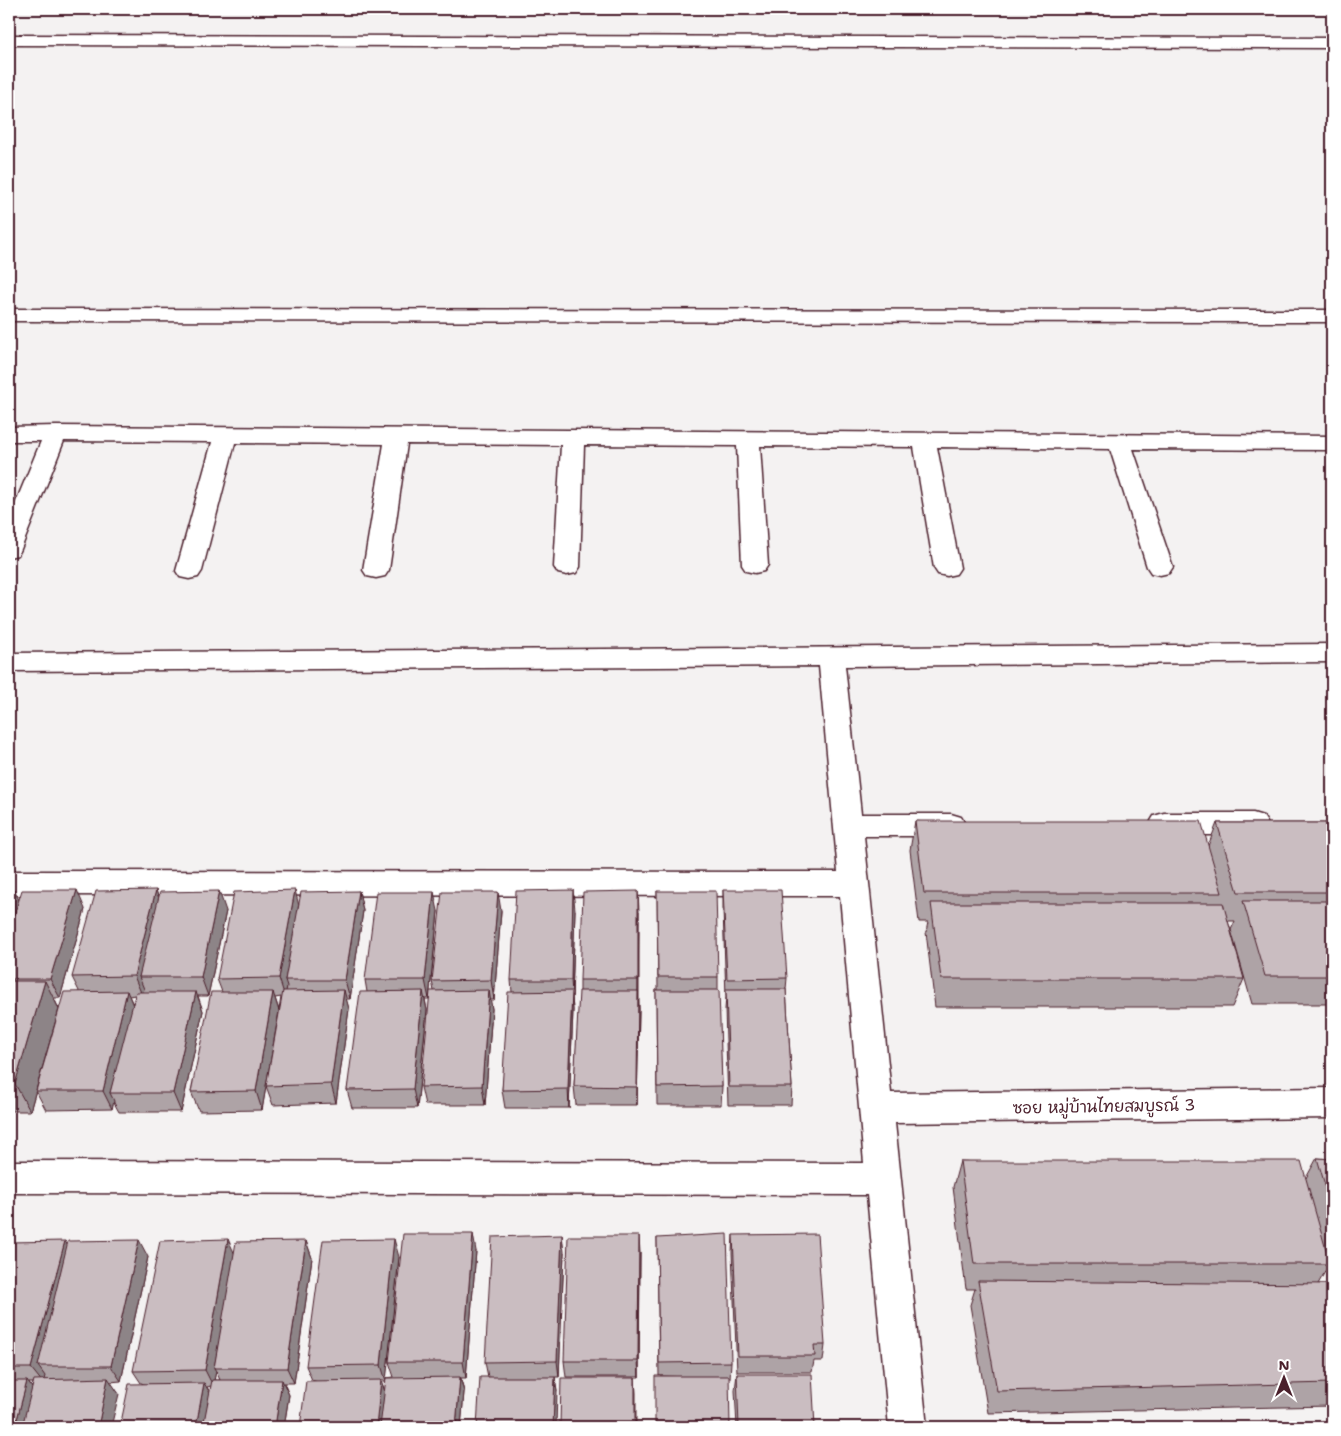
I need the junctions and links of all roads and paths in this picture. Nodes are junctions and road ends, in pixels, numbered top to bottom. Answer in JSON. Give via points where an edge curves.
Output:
{"nodes":[{"id":1,"x":9,"y":40,"type":"edge"},
{"id":2,"x":1332,"y":43,"type":"edge"},
{"id":3,"x":9,"y":315,"type":"edge"},
{"id":4,"x":1332,"y":316,"type":"edge"},
{"id":5,"x":56,"y":433,"type":"junction"},
{"id":6,"x":9,"y":434,"type":"edge"},
{"id":7,"x":226,"y":434,"type":"junction"},
{"id":8,"x":397,"y":436,"type":"junction"},
{"id":9,"x":573,"y":437,"type":"junction"},
{"id":10,"x":748,"y":439,"type":"junction"},
{"id":11,"x":924,"y":440,"type":"junction"},
{"id":12,"x":1119,"y":441,"type":"junction"},
{"id":13,"x":1330,"y":448,"type":"edge"},
{"id":14,"x":9,"y":550,"type":"edge"},
{"id":15,"x":755,"y":565,"type":"dead end"},
{"id":16,"x":567,"y":567,"type":"dead end"},
{"id":17,"x":1160,"y":567,"type":"dead end"},
{"id":18,"x":947,"y":568,"type":"dead end"},
{"id":19,"x":376,"y":570,"type":"dead end"},
{"id":20,"x":189,"y":571,"type":"dead end"},
{"id":21,"x":1332,"y":653,"type":"edge"},
{"id":22,"x":831,"y":656,"type":"junction"},
{"id":23,"x":9,"y":662,"type":"edge"},
{"id":24,"x":1134,"y":824,"type":"edge"},
{"id":25,"x":1283,"y":824,"type":"edge"},
{"id":26,"x":848,"y":825,"type":"junction"},
{"id":27,"x":976,"y":825,"type":"edge"},
{"id":28,"x":9,"y":884,"type":"edge"},
{"id":29,"x":854,"y":884,"type":"junction"},
{"id":30,"x":1332,"y":1103,"type":"edge"},
{"id":31,"x":876,"y":1108,"type":"junction"},
{"id":32,"x":9,"y":1177,"type":"edge"},
{"id":33,"x":883,"y":1179,"type":"junction"},
{"id":34,"x":908,"y":1427,"type":"edge"}],
"edges":[{"from":1,"to":2,"type":"street"},
{"from":3,"to":4,"type":"street"},
{"from":5,"to":6,"type":"street"},
{"from":5,"to":7,"type":"street"},
{"from":5,"to":14,"type":"street"},
{"from":7,"to":8,"type":"street"},
{"from":7,"to":20,"type":"street"},
{"from":8,"to":9,"type":"street"},
{"from":8,"to":19,"type":"street"},
{"from":9,"to":10,"type":"street"},
{"from":9,"to":16,"type":"street"},
{"from":10,"to":11,"type":"street"},
{"from":10,"to":15,"type":"street"},
{"from":11,"to":12,"type":"street"},
{"from":11,"to":18,"type":"street"},
{"from":12,"to":13,"type":"street"},
{"from":12,"to":17,"type":"street"},
{"from":21,"to":22,"type":"street"},
{"from":22,"to":23,"type":"street"},
{"from":22,"to":26,"type":"street"},
{"from":24,"to":25,"type":"street"},
{"from":26,"to":27,"type":"street"},
{"from":26,"to":29,"type":"street"},
{"from":28,"to":29,"type":"street"},
{"from":29,"to":31,"type":"street"},
{"from":30,"to":31,"type":"street","name":"ซอย หมู่บ้านไทยสมบูรณ์ 3"},
{"from":31,"to":33,"type":"street"},
{"from":32,"to":33,"type":"street"},
{"from":33,"to":34,"type":"street"}]}
